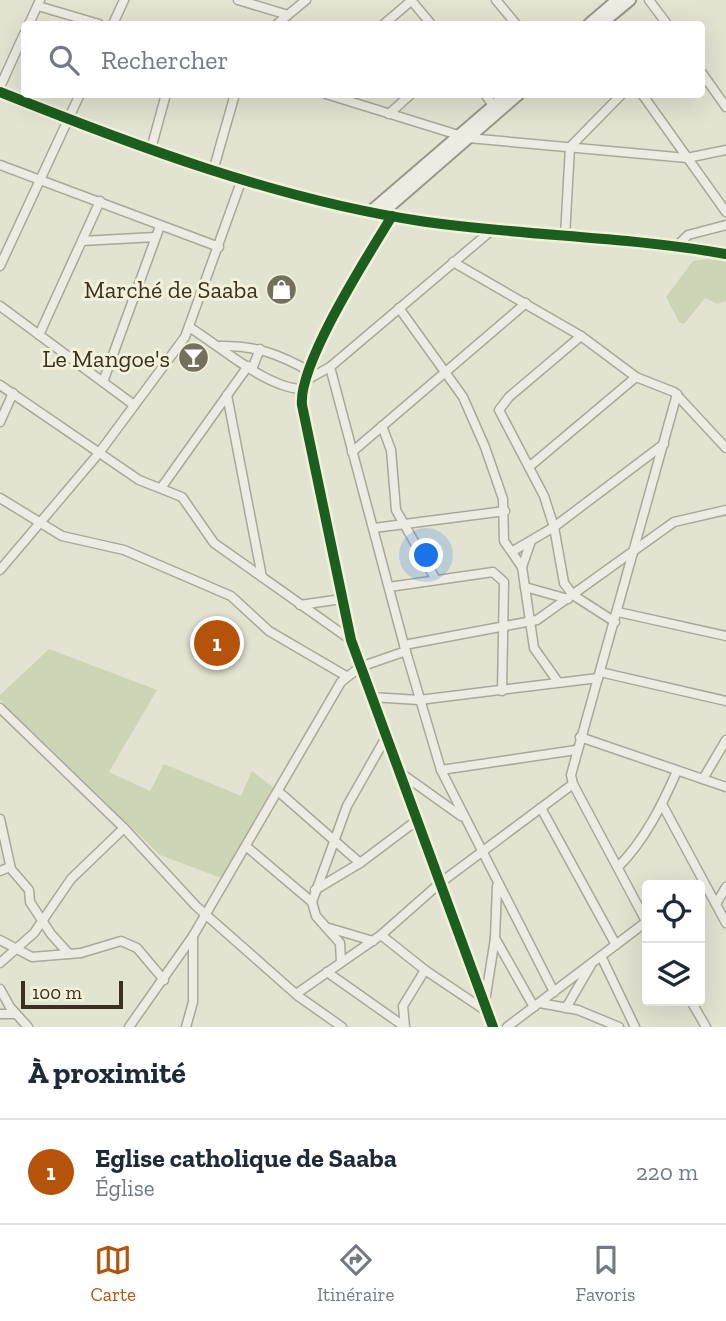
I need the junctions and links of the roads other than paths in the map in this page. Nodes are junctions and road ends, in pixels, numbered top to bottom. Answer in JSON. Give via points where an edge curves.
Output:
{"nodes":[{"id":1,"x":124,"y":0,"type":"edge"},
{"id":2,"x":238,"y":0,"type":"edge"},
{"id":3,"x":306,"y":0,"type":"edge"},
{"id":4,"x":411,"y":0,"type":"edge"},
{"id":5,"x":509,"y":0,"type":"edge"},
{"id":6,"x":617,"y":0,"type":"edge"},
{"id":7,"x":630,"y":0,"type":"edge"},
{"id":8,"x":649,"y":0,"type":"edge"},
{"id":9,"x":39,"y":3,"type":"edge"},
{"id":10,"x":499,"y":3,"type":"edge"},
{"id":11,"x":288,"y":15,"type":"junction"},
{"id":12,"x":30,"y":21,"type":"edge"},
{"id":13,"x":90,"y":21,"type":"edge"},
{"id":14,"x":114,"y":21,"type":"edge"},
{"id":15,"x":281,"y":21,"type":"edge"},
{"id":16,"x":387,"y":21,"type":"edge"},
{"id":17,"x":428,"y":21,"type":"edge"},
{"id":18,"x":514,"y":21,"type":"edge"},
{"id":19,"x":592,"y":21,"type":"edge"},
{"id":20,"x":605,"y":21,"type":"edge"},
{"id":21,"x":665,"y":21,"type":"edge"},
{"id":22,"x":21,"y":41,"type":"edge"},
{"id":23,"x":705,"y":77,"type":"edge"},
{"id":24,"x":0,"y":90,"type":"edge"},
{"id":25,"x":78,"y":98,"type":"edge"},
{"id":26,"x":165,"y":98,"type":"edge"},
{"id":27,"x":233,"y":98,"type":"edge"},
{"id":28,"x":339,"y":98,"type":"edge"},
{"id":29,"x":407,"y":98,"type":"edge"},
{"id":30,"x":488,"y":98,"type":"edge"},
{"id":31,"x":504,"y":98,"type":"edge"},
{"id":32,"x":513,"y":98,"type":"edge"},
{"id":33,"x":618,"y":98,"type":"edge"},
{"id":34,"x":645,"y":98,"type":"edge"},
{"id":35,"x":726,"y":107,"type":"edge"},
{"id":36,"x":496,"y":109,"type":"junction"},
{"id":37,"x":389,"y":114,"type":"junction"},
{"id":38,"x":69,"y":117,"type":"junction"},
{"id":39,"x":463,"y":137,"type":"junction"},
{"id":40,"x":570,"y":147,"type":"junction"},
{"id":41,"x":151,"y":149,"type":"junction"},
{"id":42,"x":726,"y":150,"type":"edge"},
{"id":43,"x":687,"y":158,"type":"junction"},
{"id":44,"x":0,"y":165,"type":"edge"},
{"id":45,"x":213,"y":171,"type":"junction"},
{"id":46,"x":242,"y":179,"type":"junction"},
{"id":47,"x":40,"y":181,"type":"junction"},
{"id":48,"x":100,"y":201,"type":"junction"},
{"id":49,"x":726,"y":212,"type":"edge"},
{"id":50,"x":382,"y":213,"type":"junction"},
{"id":51,"x":726,"y":225,"type":"edge"},
{"id":52,"x":160,"y":226,"type":"junction"},
{"id":53,"x":492,"y":230,"type":"junction"},
{"id":54,"x":565,"y":236,"type":"junction"},
{"id":55,"x":155,"y":237,"type":"junction"},
{"id":56,"x":82,"y":241,"type":"junction"},
{"id":57,"x":678,"y":245,"type":"junction"},
{"id":58,"x":219,"y":247,"type":"junction"},
{"id":59,"x":726,"y":254,"type":"edge"},
{"id":60,"x":453,"y":262,"type":"junction"},
{"id":61,"x":0,"y":266,"type":"edge"},
{"id":62,"x":526,"y":303,"type":"junction"},
{"id":63,"x":0,"y":306,"type":"edge"},
{"id":64,"x":399,"y":308,"type":"junction"},
{"id":65,"x":189,"y":327,"type":"junction"},
{"id":66,"x":40,"y":335,"type":"junction"},
{"id":67,"x":581,"y":336,"type":"junction"},
{"id":68,"x":220,"y":346,"type":"junction"},
{"id":69,"x":260,"y":349,"type":"junction"},
{"id":70,"x":330,"y":367,"type":"junction"},
{"id":71,"x":250,"y":368,"type":"junction"},
{"id":72,"x":309,"y":371,"type":"junction"},
{"id":73,"x":446,"y":371,"type":"junction"},
{"id":74,"x":636,"y":377,"type":"junction"},
{"id":75,"x":103,"y":382,"type":"junction"},
{"id":76,"x":0,"y":385,"type":"edge"},
{"id":77,"x":303,"y":386,"type":"junction"},
{"id":78,"x":13,"y":393,"type":"junction"},
{"id":79,"x":677,"y":394,"type":"junction"},
{"id":80,"x":226,"y":395,"type":"junction"},
{"id":81,"x":134,"y":405,"type":"junction"},
{"id":82,"x":0,"y":422,"type":"edge"},
{"id":83,"x":382,"y":426,"type":"junction"},
{"id":84,"x":664,"y":444,"type":"junction"},
{"id":85,"x":726,"y":448,"type":"edge"},
{"id":86,"x":352,"y":452,"type":"junction"},
{"id":87,"x":99,"y":453,"type":"junction"},
{"id":88,"x":529,"y":467,"type":"junction"},
{"id":89,"x":161,"y":488,"type":"junction"},
{"id":90,"x":0,"y":498,"type":"edge"},
{"id":91,"x":726,"y":510,"type":"edge"},
{"id":92,"x":505,"y":511,"type":"junction"},
{"id":93,"x":40,"y":523,"type":"junction"},
{"id":94,"x":403,"y":524,"type":"junction"},
{"id":95,"x":554,"y":527,"type":"junction"},
{"id":96,"x":374,"y":528,"type":"junction"},
{"id":97,"x":531,"y":541,"type":"junction"},
{"id":98,"x":513,"y":551,"type":"junction"},
{"id":99,"x":635,"y":552,"type":"junction"},
{"id":100,"x":522,"y":567,"type":"junction"},
{"id":101,"x":0,"y":570,"type":"edge"},
{"id":102,"x":262,"y":577,"type":"junction"},
{"id":103,"x":436,"y":580,"type":"junction"},
{"id":104,"x":389,"y":587,"type":"junction"},
{"id":105,"x":524,"y":587,"type":"junction"},
{"id":106,"x":571,"y":597,"type":"junction"},
{"id":107,"x":342,"y":599,"type":"junction"},
{"id":108,"x":300,"y":605,"type":"junction"},
{"id":109,"x":618,"y":612,"type":"junction"},
{"id":110,"x":615,"y":622,"type":"junction"},
{"id":111,"x":530,"y":623,"type":"junction"},
{"id":112,"x":504,"y":628,"type":"junction"},
{"id":113,"x":726,"y":635,"type":"edge"},
{"id":114,"x":351,"y":639,"type":"junction"},
{"id":115,"x":405,"y":648,"type":"junction"},
{"id":116,"x":360,"y":667,"type":"junction"},
{"id":117,"x":599,"y":675,"type":"junction"},
{"id":118,"x":346,"y":676,"type":"junction"},
{"id":119,"x":558,"y":682,"type":"junction"},
{"id":120,"x":502,"y":691,"type":"junction"},
{"id":121,"x":371,"y":697,"type":"junction"},
{"id":122,"x":419,"y":700,"type":"junction"},
{"id":123,"x":726,"y":701,"type":"edge"},
{"id":124,"x":0,"y":708,"type":"edge"},
{"id":125,"x":580,"y":737,"type":"junction"},
{"id":126,"x":385,"y":739,"type":"junction"},
{"id":127,"x":726,"y":740,"type":"edge"},
{"id":128,"x":576,"y":750,"type":"junction"},
{"id":129,"x":441,"y":770,"type":"junction"},
{"id":130,"x":398,"y":771,"type":"junction"},
{"id":131,"x":677,"y":771,"type":"junction"},
{"id":132,"x":703,"y":779,"type":"junction"},
{"id":133,"x":573,"y":784,"type":"junction"},
{"id":134,"x":726,"y":787,"type":"edge"},
{"id":135,"x":279,"y":792,"type":"junction"},
{"id":136,"x":662,"y":804,"type":"junction"},
{"id":137,"x":541,"y":808,"type":"junction"},
{"id":138,"x":463,"y":817,"type":"junction"},
{"id":139,"x":0,"y":819,"type":"edge"},
{"id":140,"x":416,"y":821,"type":"junction"},
{"id":141,"x":124,"y":828,"type":"junction"},
{"id":142,"x":335,"y":843,"type":"junction"},
{"id":143,"x":247,"y":847,"type":"junction"},
{"id":144,"x":482,"y":852,"type":"junction"},
{"id":145,"x":360,"y":863,"type":"junction"},
{"id":146,"x":10,"y":867,"type":"junction"},
{"id":147,"x":618,"y":867,"type":"junction"},
{"id":148,"x":0,"y":872,"type":"edge"},
{"id":149,"x":440,"y":883,"type":"junction"},
{"id":150,"x":497,"y":883,"type":"junction"},
{"id":151,"x":726,"y":887,"type":"edge"},
{"id":152,"x":315,"y":890,"type":"junction"},
{"id":153,"x":312,"y":902,"type":"junction"},
{"id":154,"x":716,"y":904,"type":"junction"},
{"id":155,"x":642,"y":913,"type":"edge"},
{"id":156,"x":206,"y":915,"type":"junction"},
{"id":157,"x":43,"y":920,"type":"junction"},
{"id":158,"x":726,"y":923,"type":"edge"},
{"id":159,"x":642,"y":926,"type":"edge"},
{"id":160,"x":326,"y":927,"type":"junction"},
{"id":161,"x":381,"y":935,"type":"junction"},
{"id":162,"x":193,"y":936,"type":"junction"},
{"id":163,"x":495,"y":938,"type":"junction"},
{"id":164,"x":0,"y":940,"type":"edge"},
{"id":165,"x":373,"y":941,"type":"junction"},
{"id":166,"x":615,"y":945,"type":"junction"},
{"id":167,"x":16,"y":947,"type":"junction"},
{"id":168,"x":69,"y":954,"type":"junction"},
{"id":169,"x":601,"y":956,"type":"junction"},
{"id":170,"x":341,"y":962,"type":"junction"},
{"id":171,"x":0,"y":963,"type":"edge"},
{"id":172,"x":592,"y":963,"type":"junction"},
{"id":173,"x":425,"y":971,"type":"junction"},
{"id":174,"x":327,"y":972,"type":"junction"},
{"id":175,"x":164,"y":980,"type":"junction"},
{"id":176,"x":0,"y":989,"type":"edge"},
{"id":177,"x":554,"y":992,"type":"junction"},
{"id":178,"x":296,"y":994,"type":"junction"},
{"id":179,"x":537,"y":1005,"type":"junction"},
{"id":180,"x":694,"y":1006,"type":"edge"},
{"id":181,"x":485,"y":1008,"type":"junction"},
{"id":182,"x":566,"y":1008,"type":"junction"},
{"id":183,"x":0,"y":1014,"type":"edge"},
{"id":184,"x":15,"y":1014,"type":"junction"},
{"id":185,"x":328,"y":1022,"type":"edge"},
{"id":186,"x":188,"y":1025,"type":"edge"},
{"id":187,"x":632,"y":1026,"type":"edge"},
{"id":188,"x":28,"y":1027,"type":"edge"},
{"id":189,"x":129,"y":1027,"type":"edge"},
{"id":190,"x":342,"y":1027,"type":"edge"},
{"id":191,"x":405,"y":1027,"type":"edge"},
{"id":192,"x":493,"y":1027,"type":"edge"},
{"id":193,"x":507,"y":1027,"type":"edge"},
{"id":194,"x":619,"y":1027,"type":"edge"},
{"id":195,"x":706,"y":1027,"type":"edge"}],
"edges":[{"from":1,"to":14,"type":"street"},
{"from":2,"to":11,"type":"street"},
{"from":3,"to":11,"type":"street"},
{"from":4,"to":16,"type":"street"},
{"from":4,"to":17,"type":"street"},
{"from":5,"to":10,"type":"street"},
{"from":6,"to":19,"type":"street"},
{"from":7,"to":20,"type":"street"},
{"from":8,"to":21,"type":"street"},
{"from":9,"to":12,"type":"street"},
{"from":9,"to":13,"type":"street"},
{"from":10,"to":18,"type":"street"},
{"from":11,"to":15,"type":"street"},
{"from":22,"to":24,"type":"street"},
{"from":23,"to":35,"type":"street"},
{"from":24,"to":38,"type":"street"},
{"from":25,"to":38,"type":"street"},
{"from":26,"to":41,"type":"street"},
{"from":27,"to":45,"type":"street"},
{"from":28,"to":37,"type":"street"},
{"from":29,"to":37,"type":"street"},
{"from":30,"to":36,"type":"street"},
{"from":31,"to":36,"type":"street"},
{"from":32,"to":36,"type":"street"},
{"from":33,"to":40,"type":"street"},
{"from":34,"to":43,"type":"street"},
{"from":36,"to":39,"type":"street"},
{"from":37,"to":39,"type":"street"},
{"from":38,"to":41,"type":"street"},
{"from":38,"to":47,"type":"street"},
{"from":39,"to":40,"type":"street"},
{"from":39,"to":50,"type":"street"},
{"from":40,"to":43,"type":"street"},
{"from":40,"to":54,"type":"street"},
{"from":41,"to":45,"type":"street"},
{"from":42,"to":43,"type":"street"},
{"from":43,"to":49,"type":"street"},
{"from":44,"to":47,"type":"street"},
{"from":45,"to":46,"type":"street"},
{"from":46,"to":50,"type":"street"},
{"from":46,"to":58,"type":"street"},
{"from":47,"to":48,"type":"street"},
{"from":47,"to":61,"type":"street"},
{"from":48,"to":52,"type":"street"},
{"from":48,"to":56,"type":"street"},
{"from":50,"to":53,"type":"street"},
{"from":50,"to":72,"type":"street"},
{"from":51,"to":57,"type":"street","via":[[688,235]]},
{"from":52,"to":55,"type":"street"},
{"from":52,"to":58,"type":"street"},
{"from":53,"to":54,"type":"street"},
{"from":53,"to":60,"type":"street"},
{"from":54,"to":57,"type":"street"},
{"from":55,"to":56,"type":"street"},
{"from":55,"to":75,"type":"street"},
{"from":56,"to":66,"type":"street"},
{"from":57,"to":59,"type":"street"},
{"from":58,"to":65,"type":"street"},
{"from":60,"to":62,"type":"street"},
{"from":60,"to":64,"type":"street"},
{"from":62,"to":67,"type":"street"},
{"from":62,"to":73,"type":"street"},
{"from":63,"to":66,"type":"street"},
{"from":64,"to":70,"type":"street"},
{"from":64,"to":73,"type":"street"},
{"from":65,"to":68,"type":"street"},
{"from":65,"to":81,"type":"street","via":[[180,346]]},
{"from":66,"to":75,"type":"street"},
{"from":67,"to":74,"type":"street"},
{"from":67,"to":88,"type":"street","via":[[499,410]]},
{"from":68,"to":69,"type":"street"},
{"from":68,"to":71,"type":"street"},
{"from":69,"to":71,"type":"street"},
{"from":69,"to":72,"type":"street"},
{"from":70,"to":77,"type":"street"},
{"from":70,"to":86,"type":"street"},
{"from":71,"to":77,"type":"street","via":[[286,386]]},
{"from":71,"to":80,"type":"street"},
{"from":72,"to":77,"type":"street"},
{"from":73,"to":83,"type":"street"},
{"from":73,"to":92,"type":"street","via":[[485,447]]},
{"from":74,"to":79,"type":"street"},
{"from":74,"to":88,"type":"street"},
{"from":75,"to":81,"type":"street"},
{"from":76,"to":78,"type":"street"},
{"from":77,"to":107,"type":"street","via":[[302,405]]},
{"from":78,"to":82,"type":"street"},
{"from":78,"to":87,"type":"street"},
{"from":79,"to":84,"type":"street"},
{"from":79,"to":85,"type":"street"},
{"from":80,"to":89,"type":"street"},
{"from":80,"to":102,"type":"street"},
{"from":81,"to":87,"type":"street"},
{"from":83,"to":86,"type":"street"},
{"from":83,"to":94,"type":"street","via":[[391,450],[396,506]]},
{"from":84,"to":95,"type":"street"},
{"from":84,"to":99,"type":"street"},
{"from":86,"to":96,"type":"street"},
{"from":87,"to":89,"type":"street","via":[[145,483]]},
{"from":87,"to":93,"type":"street"},
{"from":88,"to":95,"type":"street"},
{"from":89,"to":102,"type":"street","via":[[182,497],[207,537]]},
{"from":90,"to":93,"type":"street"},
{"from":91,"to":99,"type":"street","via":[[674,522]]},
{"from":92,"to":94,"type":"street"},
{"from":92,"to":98,"type":"street","via":[[503,538]]},
{"from":93,"to":101,"type":"street"},
{"from":93,"to":118,"type":"street","via":[[62,536],[124,550],[231,596],[269,631]]},
{"from":94,"to":96,"type":"street"},
{"from":94,"to":103,"type":"street"},
{"from":95,"to":97,"type":"street"},
{"from":95,"to":106,"type":"street","via":[[562,579]]},
{"from":96,"to":104,"type":"street"},
{"from":97,"to":98,"type":"street"},
{"from":97,"to":100,"type":"street"},
{"from":98,"to":100,"type":"street"},
{"from":99,"to":106,"type":"street"},
{"from":99,"to":109,"type":"street"},
{"from":100,"to":105,"type":"street"},
{"from":102,"to":108,"type":"street"},
{"from":103,"to":104,"type":"street"},
{"from":103,"to":112,"type":"street","via":[[493,572],[500,576]]},
{"from":104,"to":115,"type":"street"},
{"from":105,"to":106,"type":"street"},
{"from":105,"to":111,"type":"street"},
{"from":106,"to":110,"type":"street"},
{"from":106,"to":111,"type":"street"},
{"from":107,"to":108,"type":"street"},
{"from":107,"to":114,"type":"street"},
{"from":108,"to":114,"type":"street"},
{"from":109,"to":110,"type":"street"},
{"from":109,"to":113,"type":"street"},
{"from":110,"to":117,"type":"street"},
{"from":111,"to":112,"type":"street"},
{"from":111,"to":119,"type":"street","via":[[538,656]]},
{"from":112,"to":115,"type":"street"},
{"from":112,"to":120,"type":"street"},
{"from":114,"to":116,"type":"street"},
{"from":115,"to":116,"type":"street"},
{"from":115,"to":122,"type":"street"},
{"from":116,"to":118,"type":"street"},
{"from":116,"to":121,"type":"street"},
{"from":117,"to":119,"type":"street"},
{"from":117,"to":123,"type":"street"},
{"from":117,"to":125,"type":"street"},
{"from":118,"to":135,"type":"street"},
{"from":119,"to":120,"type":"street"},
{"from":120,"to":122,"type":"street"},
{"from":121,"to":122,"type":"street"},
{"from":121,"to":126,"type":"street"},
{"from":122,"to":129,"type":"street"},
{"from":124,"to":141,"type":"street"},
{"from":125,"to":128,"type":"street"},
{"from":125,"to":131,"type":"street"},
{"from":126,"to":130,"type":"street"},
{"from":126,"to":142,"type":"street","via":[[347,806]]},
{"from":127,"to":132,"type":"street"},
{"from":128,"to":129,"type":"street"},
{"from":128,"to":133,"type":"street"},
{"from":129,"to":138,"type":"street"},
{"from":130,"to":138,"type":"street"},
{"from":130,"to":140,"type":"street"},
{"from":131,"to":132,"type":"street"},
{"from":131,"to":136,"type":"street"},
{"from":132,"to":134,"type":"street"},
{"from":133,"to":137,"type":"street"},
{"from":133,"to":147,"type":"street"},
{"from":135,"to":142,"type":"street"},
{"from":135,"to":143,"type":"street"},
{"from":136,"to":147,"type":"street"},
{"from":136,"to":154,"type":"street"},
{"from":137,"to":144,"type":"street"},
{"from":137,"to":166,"type":"street"},
{"from":138,"to":144,"type":"street"},
{"from":139,"to":146,"type":"street"},
{"from":140,"to":145,"type":"street"},
{"from":140,"to":149,"type":"street"},
{"from":141,"to":156,"type":"street"},
{"from":141,"to":157,"type":"street","via":[[71,878]]},
{"from":142,"to":145,"type":"street"},
{"from":142,"to":152,"type":"street"},
{"from":143,"to":153,"type":"street"},
{"from":143,"to":156,"type":"street"},
{"from":144,"to":149,"type":"street"},
{"from":144,"to":150,"type":"street"},
{"from":145,"to":152,"type":"street"},
{"from":146,"to":148,"type":"street"},
{"from":146,"to":157,"type":"street","via":[[29,890],[30,902]]},
{"from":147,"to":155,"type":"street"},
{"from":149,"to":161,"type":"street"},
{"from":149,"to":181,"type":"street"},
{"from":150,"to":163,"type":"street"},
{"from":150,"to":177,"type":"street"},
{"from":151,"to":154,"type":"street"},
{"from":152,"to":153,"type":"street"},
{"from":153,"to":160,"type":"street"},
{"from":154,"to":158,"type":"street"},
{"from":156,"to":162,"type":"street"},
{"from":156,"to":178,"type":"street"},
{"from":157,"to":167,"type":"street"},
{"from":157,"to":168,"type":"street"},
{"from":159,"to":166,"type":"street"},
{"from":160,"to":165,"type":"street"},
{"from":160,"to":170,"type":"street","via":[[342,947]]},
{"from":161,"to":165,"type":"street"},
{"from":161,"to":173,"type":"street"},
{"from":162,"to":175,"type":"street"},
{"from":162,"to":186,"type":"street","via":[[193,1002]]},
{"from":163,"to":179,"type":"street"},
{"from":163,"to":181,"type":"street"},
{"from":164,"to":167,"type":"street"},
{"from":165,"to":170,"type":"street"},
{"from":166,"to":169,"type":"street"},
{"from":167,"to":168,"type":"street","via":[[33,957]]},
{"from":167,"to":171,"type":"street"},
{"from":168,"to":175,"type":"street","via":[[121,941],[137,948]]},
{"from":169,"to":172,"type":"street"},
{"from":169,"to":187,"type":"street"},
{"from":170,"to":174,"type":"street"},
{"from":172,"to":177,"type":"street"},
{"from":172,"to":182,"type":"street"},
{"from":173,"to":181,"type":"street"},
{"from":173,"to":191,"type":"street","via":[[404,1006]]},
{"from":174,"to":178,"type":"street"},
{"from":174,"to":191,"type":"street"},
{"from":175,"to":189,"type":"street"},
{"from":176,"to":184,"type":"street"},
{"from":177,"to":179,"type":"street"},
{"from":178,"to":185,"type":"street"},
{"from":179,"to":182,"type":"street"},
{"from":179,"to":193,"type":"street"},
{"from":180,"to":195,"type":"street"},
{"from":181,"to":192,"type":"street"},
{"from":182,"to":194,"type":"street"},
{"from":183,"to":184,"type":"street"},
{"from":184,"to":188,"type":"street"},
{"from":185,"to":190,"type":"street"}]}
